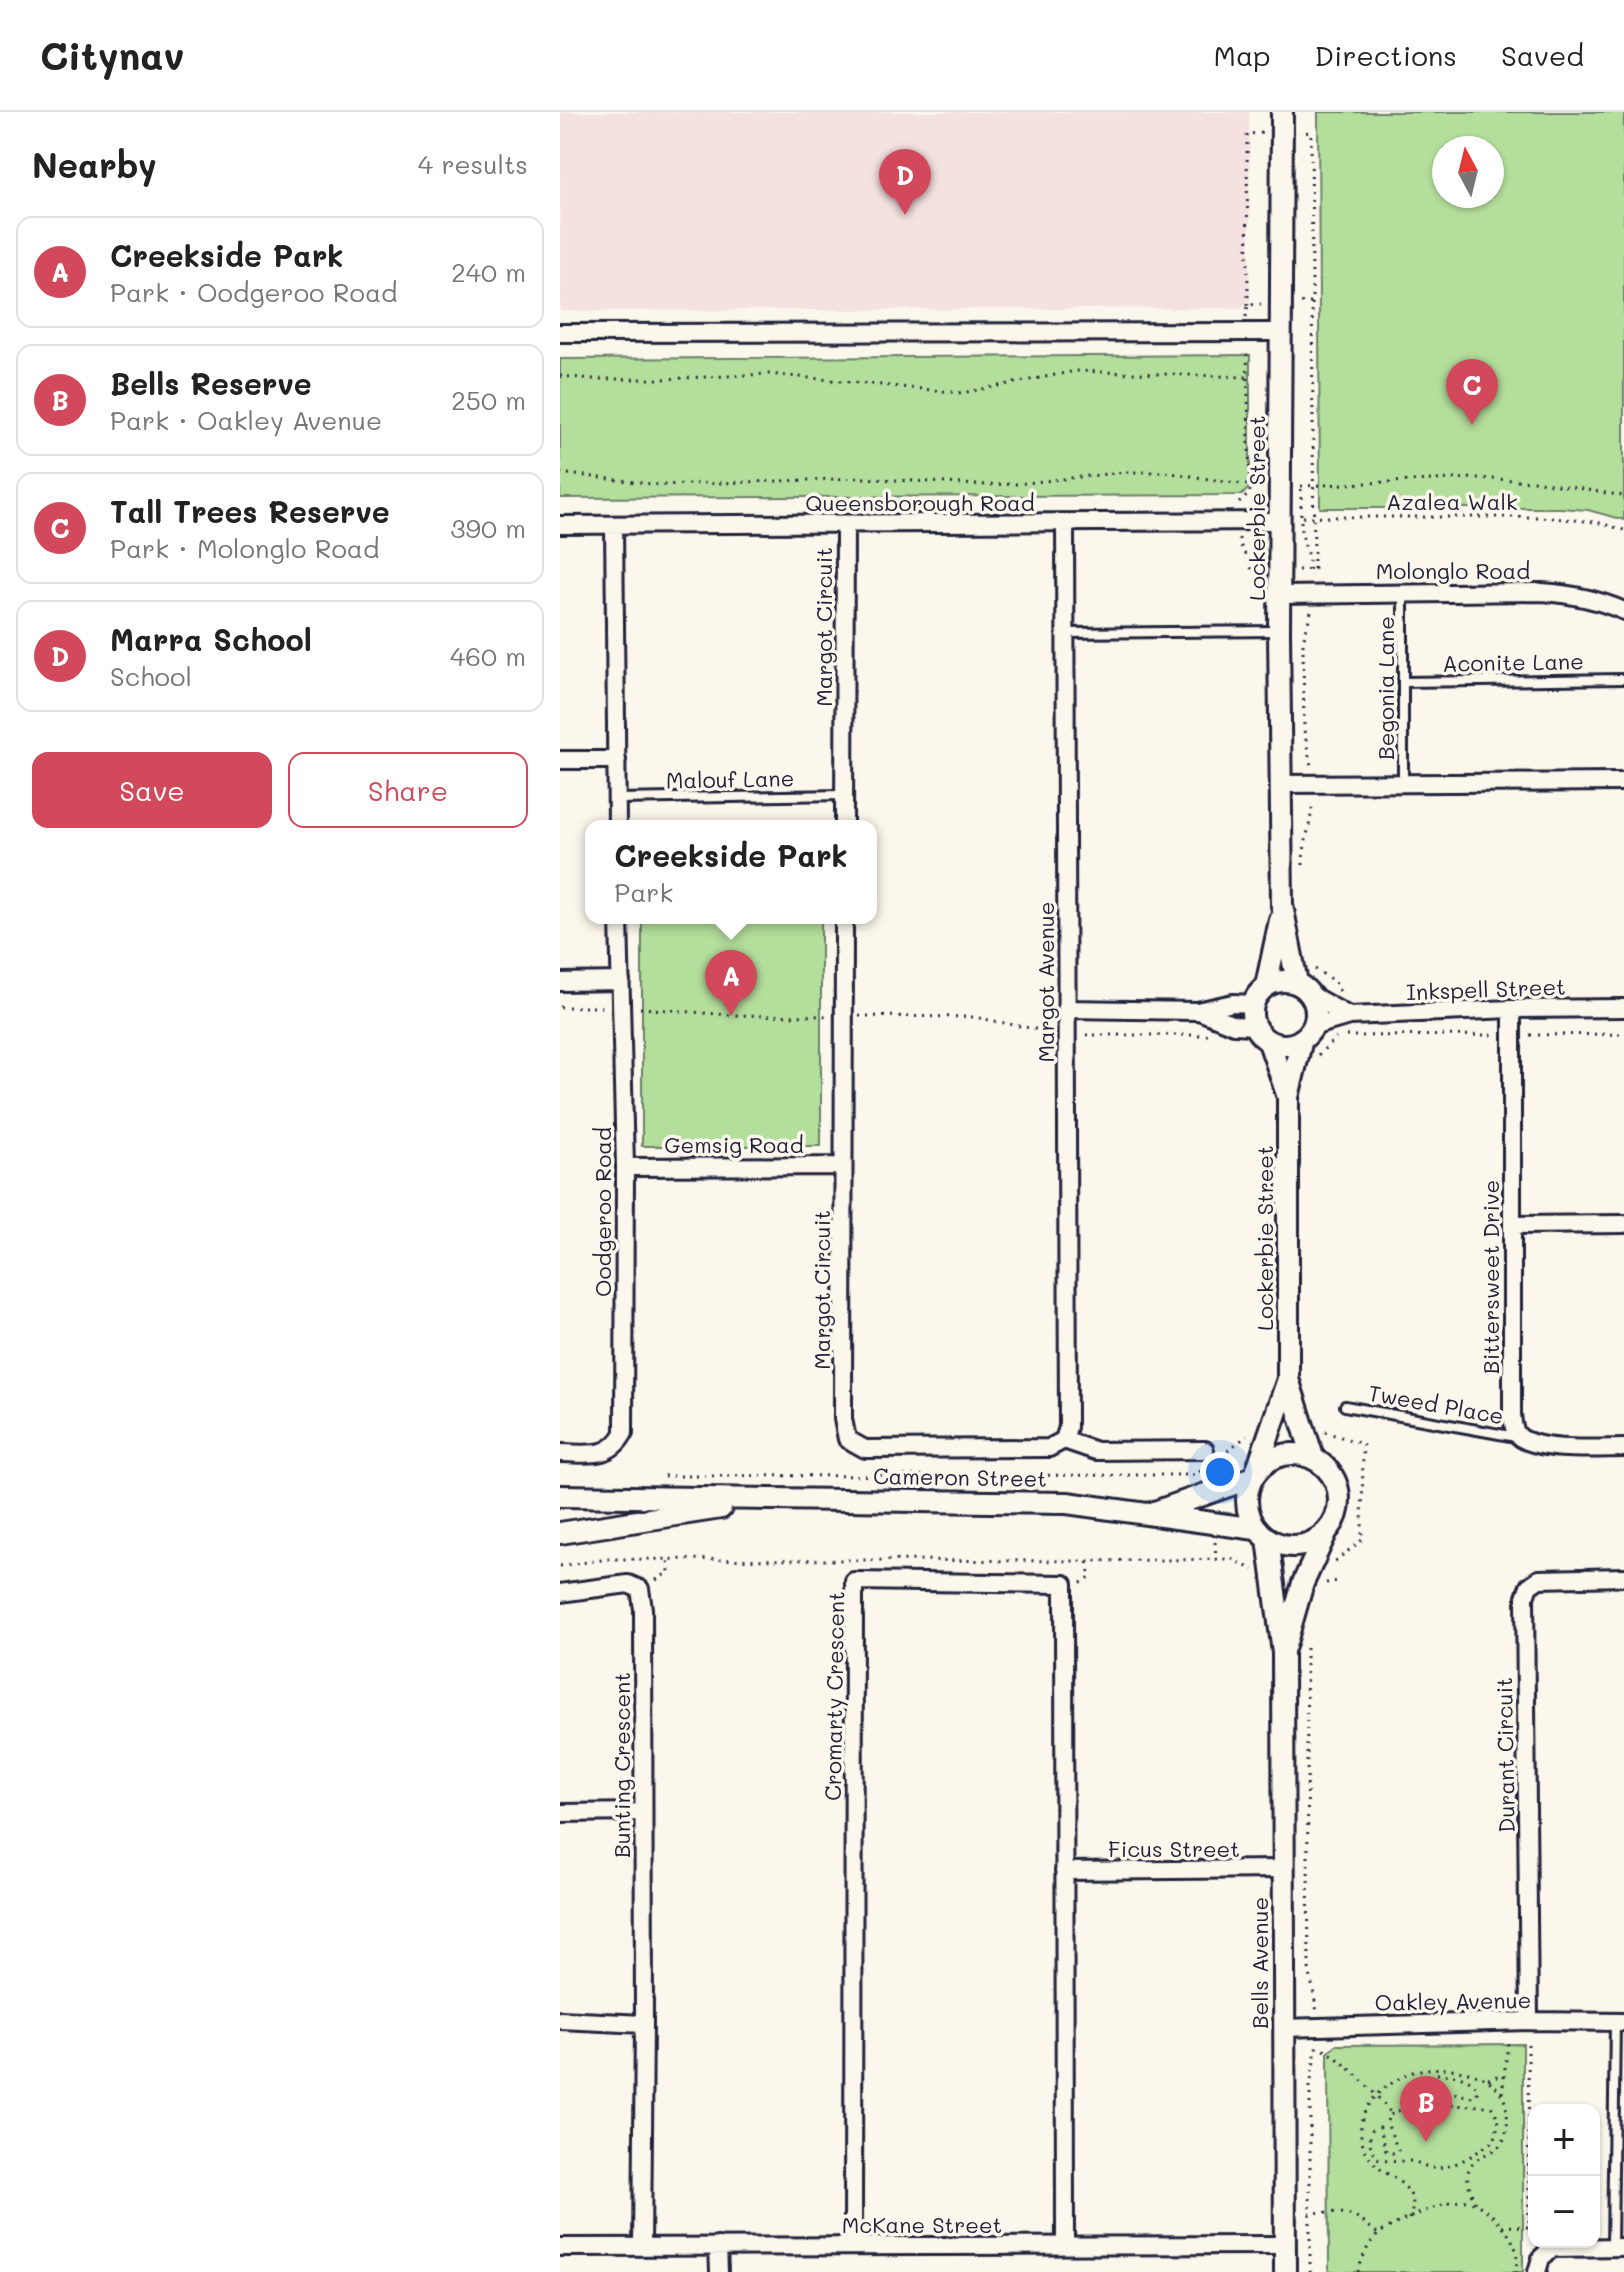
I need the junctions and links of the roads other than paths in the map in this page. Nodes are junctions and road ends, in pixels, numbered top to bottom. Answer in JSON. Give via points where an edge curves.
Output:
{"nodes":[{"id":1,"x":1282,"y":112,"type":"edge"},
{"id":2,"x":1282,"y":332,"type":"junction"},
{"id":3,"x":560,"y":333,"type":"edge"},
{"id":4,"x":1279,"y":521,"type":"junction"},
{"id":5,"x":1065,"y":523,"type":"junction"},
{"id":6,"x":845,"y":524,"type":"junction"},
{"id":7,"x":560,"y":525,"type":"edge"},
{"id":8,"x":614,"y":525,"type":"junction"},
{"id":9,"x":1403,"y":592,"type":"junction"},
{"id":10,"x":1279,"y":595,"type":"junction"},
{"id":11,"x":1624,"y":611,"type":"edge"},
{"id":12,"x":1279,"y":631,"type":"junction"},
{"id":13,"x":1065,"y":633,"type":"junction"},
{"id":14,"x":1624,"y":679,"type":"edge"},
{"id":15,"x":1403,"y":682,"type":"junction"},
{"id":16,"x":560,"y":760,"type":"edge"},
{"id":17,"x":617,"y":760,"type":"junction"},
{"id":18,"x":1624,"y":782,"type":"edge"},
{"id":19,"x":1280,"y":784,"type":"junction"},
{"id":20,"x":1403,"y":785,"type":"junction"},
{"id":21,"x":844,"y":795,"type":"junction"},
{"id":22,"x":616,"y":799,"type":"junction"},
{"id":23,"x":617,"y":820,"type":"edge"},
{"id":24,"x":844,"y":820,"type":"edge"},
{"id":25,"x":1282,"y":905,"type":"junction"},
{"id":26,"x":619,"y":924,"type":"edge"},
{"id":27,"x":844,"y":924,"type":"edge"},
{"id":28,"x":621,"y":981,"type":"junction"},
{"id":29,"x":560,"y":982,"type":"edge"},
{"id":30,"x":1266,"y":986,"type":"junction"},
{"id":31,"x":1305,"y":989,"type":"junction"},
{"id":32,"x":1253,"y":1004,"type":"junction"},
{"id":33,"x":1624,"y":1008,"type":"edge"},
{"id":34,"x":1067,"y":1009,"type":"junction"},
{"id":35,"x":1512,"y":1009,"type":"junction"},
{"id":36,"x":1197,"y":1011,"type":"junction"},
{"id":37,"x":1349,"y":1016,"type":"junction"},
{"id":38,"x":1254,"y":1026,"type":"junction"},
{"id":39,"x":1308,"y":1033,"type":"junction"},
{"id":40,"x":1269,"y":1042,"type":"junction"},
{"id":41,"x":1288,"y":1097,"type":"junction"},
{"id":42,"x":843,"y":1166,"type":"junction"},
{"id":43,"x":625,"y":1167,"type":"junction"},
{"id":44,"x":1624,"y":1224,"type":"edge"},
{"id":45,"x":1513,"y":1225,"type":"junction"},
{"id":46,"x":1288,"y":1379,"type":"junction"},
{"id":47,"x":1345,"y":1406,"type":"dead end"},
{"id":48,"x":1521,"y":1438,"type":"junction"},
{"id":49,"x":1064,"y":1440,"type":"junction"},
{"id":50,"x":1624,"y":1448,"type":"edge"},
{"id":51,"x":560,"y":1453,"type":"edge"},
{"id":52,"x":1211,"y":1457,"type":"road end"},
{"id":53,"x":1313,"y":1457,"type":"junction"},
{"id":54,"x":1254,"y":1474,"type":"junction"},
{"id":55,"x":560,"y":1496,"type":"edge"},
{"id":56,"x":773,"y":1500,"type":"junction"},
{"id":57,"x":1145,"y":1515,"type":"junction"},
{"id":58,"x":1326,"y":1532,"type":"junction"},
{"id":59,"x":560,"y":1533,"type":"edge"},
{"id":60,"x":1262,"y":1534,"type":"junction"},
{"id":61,"x":1624,"y":1577,"type":"edge"},
{"id":62,"x":560,"y":1593,"type":"edge"},
{"id":63,"x":1283,"y":1653,"type":"junction"},
{"id":64,"x":642,"y":1812,"type":"junction"},
{"id":65,"x":560,"y":1813,"type":"edge"},
{"id":66,"x":1284,"y":1869,"type":"junction"},
{"id":67,"x":1064,"y":1871,"type":"junction"},
{"id":68,"x":560,"y":2020,"type":"edge"},
{"id":69,"x":1529,"y":2021,"type":"junction"},
{"id":70,"x":1620,"y":2022,"type":"edge"},
{"id":71,"x":644,"y":2024,"type":"junction"},
{"id":72,"x":1283,"y":2028,"type":"junction"},
{"id":73,"x":1065,"y":2245,"type":"junction"},
{"id":74,"x":1285,"y":2245,"type":"junction"},
{"id":75,"x":642,"y":2246,"type":"junction"},
{"id":76,"x":718,"y":2246,"type":"junction"},
{"id":77,"x":853,"y":2246,"type":"junction"},
{"id":78,"x":560,"y":2247,"type":"edge"},
{"id":79,"x":1618,"y":2247,"type":"edge"},
{"id":80,"x":719,"y":2272,"type":"edge"},
{"id":81,"x":1285,"y":2272,"type":"edge"},
{"id":82,"x":1537,"y":2272,"type":"edge"}],
"edges":[{"from":1,"to":2,"type":"street","name":"Lockerbie Street"},
{"from":2,"to":3,"type":"street"},
{"from":2,"to":4,"type":"street","name":"Lockerbie Street"},
{"from":4,"to":5,"type":"street","name":"Queensborough Road"},
{"from":4,"to":10,"type":"street","name":"Lockerbie Street"},
{"from":5,"to":6,"type":"street","name":"Queensborough Road"},
{"from":5,"to":13,"type":"street","name":"Margot Avenue"},
{"from":6,"to":8,"type":"street","name":"Queensborough Road"},
{"from":6,"to":21,"type":"street","name":"Margot Circuit"},
{"from":7,"to":8,"type":"street","name":"Queensborough Road"},
{"from":8,"to":17,"type":"street"},
{"from":9,"to":10,"type":"street","name":"Molonglo Road"},
{"from":9,"to":11,"type":"street","name":"Molonglo Road","via":[[1565,594]]},
{"from":9,"to":15,"type":"lane","name":"Begonia Lane"},
{"from":10,"to":12,"type":"street","name":"Lockerbie Street"},
{"from":12,"to":13,"type":"lane"},
{"from":12,"to":19,"type":"street","name":"Lockerbie Street"},
{"from":13,"to":34,"type":"street","name":"Margot Avenue"},
{"from":14,"to":15,"type":"lane","name":"Aconite Lane"},
{"from":15,"to":20,"type":"lane","name":"Begonia Lane"},
{"from":16,"to":17,"type":"street"},
{"from":17,"to":22,"type":"street"},
{"from":18,"to":20,"type":"street"},
{"from":19,"to":20,"type":"street"},
{"from":19,"to":25,"type":"street","name":"Lockerbie Street"},
{"from":21,"to":22,"type":"lane","name":"Malouf Lane"},
{"from":21,"to":24,"type":"street","name":"Margot Circuit"},
{"from":22,"to":23,"type":"street"},
{"from":25,"to":30,"type":"street"},
{"from":25,"to":31,"type":"street"},
{"from":26,"to":28,"type":"street","name":"Oodgeroo Road"},
{"from":27,"to":42,"type":"street","name":"Margot Circuit"},
{"from":28,"to":29,"type":"street"},
{"from":28,"to":43,"type":"street","name":"Oodgeroo Road"},
{"from":30,"to":31,"type":"street","via":[[1276,981]]},
{"from":30,"to":32,"type":"street"},
{"from":31,"to":37,"type":"street"},
{"from":31,"to":39,"type":"street","via":[[1317,1016]]},
{"from":32,"to":36,"type":"street"},
{"from":32,"to":38,"type":"street"},
{"from":33,"to":35,"type":"street","name":"Inkspell Street"},
{"from":34,"to":36,"type":"street"},
{"from":34,"to":49,"type":"street","name":"Margot Avenue"},
{"from":35,"to":37,"type":"street","name":"Inkspell Street"},
{"from":35,"to":45,"type":"street","name":"Bittersweet Drive"},
{"from":36,"to":38,"type":"street","via":[[1234,1025]]},
{"from":37,"to":39,"type":"street","name":"Inkspell Street"},
{"from":38,"to":40,"type":"street"},
{"from":39,"to":40,"type":"street","via":[[1291,1045]]},
{"from":39,"to":41,"type":"street"},
{"from":40,"to":41,"type":"street"},
{"from":41,"to":46,"type":"street","name":"Lockerbie Street"},
{"from":42,"to":43,"type":"street","name":"Gemsig Road"},
{"from":42,"to":49,"type":"street","name":"Margot Circuit","via":[[847,1439],[865,1449],[1049,1448]]},
{"from":43,"to":51,"type":"street","name":"Oodgeroo Road","via":[[624,1433],[603,1453]]},
{"from":44,"to":45,"type":"street"},
{"from":45,"to":48,"type":"street","name":"Bittersweet Drive","via":[[1512,1414]]},
{"from":46,"to":53,"type":"street"},
{"from":46,"to":54,"type":"street"},
{"from":47,"to":48,"type":"lane","name":"Tweed Place"},
{"from":48,"to":50,"type":"street","via":[[1570,1447]]},
{"from":49,"to":52,"type":"street","via":[[1096,1451]]},
{"from":53,"to":54,"type":"street","via":[[1284,1453]]},
{"from":53,"to":58,"type":"street","via":[[1325,1466],[1339,1491],[1335,1520]]},
{"from":54,"to":57,"type":"street"},
{"from":54,"to":60,"type":"street","via":[[1246,1499],[1248,1515]]},
{"from":55,"to":56,"type":"street","name":"Cameron Street"},
{"from":56,"to":57,"type":"street","name":"Cameron Street","via":[[996,1500],[1067,1503]]},
{"from":56,"to":59,"type":"street","name":"Cameron Street"},
{"from":57,"to":60,"type":"street","name":"Cameron Street"},
{"from":58,"to":60,"type":"street","via":[[1299,1546]]},
{"from":58,"to":63,"type":"street","via":[[1303,1583]]},
{"from":60,"to":63,"type":"street"},
{"from":61,"to":69,"type":"street","name":"Durant Circuit","via":[[1539,1579],[1525,1597]]},
{"from":62,"to":64,"type":"street","name":"Bunting Crescent","via":[[628,1584],[640,1589]]},
{"from":63,"to":66,"type":"street","name":"Bells Avenue"},
{"from":64,"to":65,"type":"street"},
{"from":64,"to":71,"type":"street","name":"Bunting Crescent"},
{"from":66,"to":67,"type":"street","name":"Ficus Street"},
{"from":66,"to":72,"type":"street","name":"Bells Avenue"},
{"from":67,"to":73,"type":"street","name":"Cromarty Crescent"},
{"from":67,"to":77,"type":"street","name":"Cromarty Crescent","via":[[1064,1584],[854,1581]]},
{"from":68,"to":71,"type":"street"},
{"from":69,"to":70,"type":"street","name":"Oakley Avenue"},
{"from":69,"to":72,"type":"street","name":"Oakley Avenue"},
{"from":70,"to":79,"type":"lane"},
{"from":71,"to":75,"type":"street","name":"Bunting Crescent"},
{"from":72,"to":74,"type":"street","name":"Bells Avenue"},
{"from":73,"to":74,"type":"street","name":"McKane Street"},
{"from":73,"to":77,"type":"street","name":"McKane Street"},
{"from":74,"to":81,"type":"street","name":"Bells Avenue"},
{"from":75,"to":76,"type":"street","name":"McKane Street"},
{"from":75,"to":78,"type":"street","name":"McKane Street"},
{"from":76,"to":77,"type":"street","name":"McKane Street"},
{"from":76,"to":80,"type":"street"},
{"from":79,"to":82,"type":"street","via":[[1552,2248],[1541,2258]]}]}
